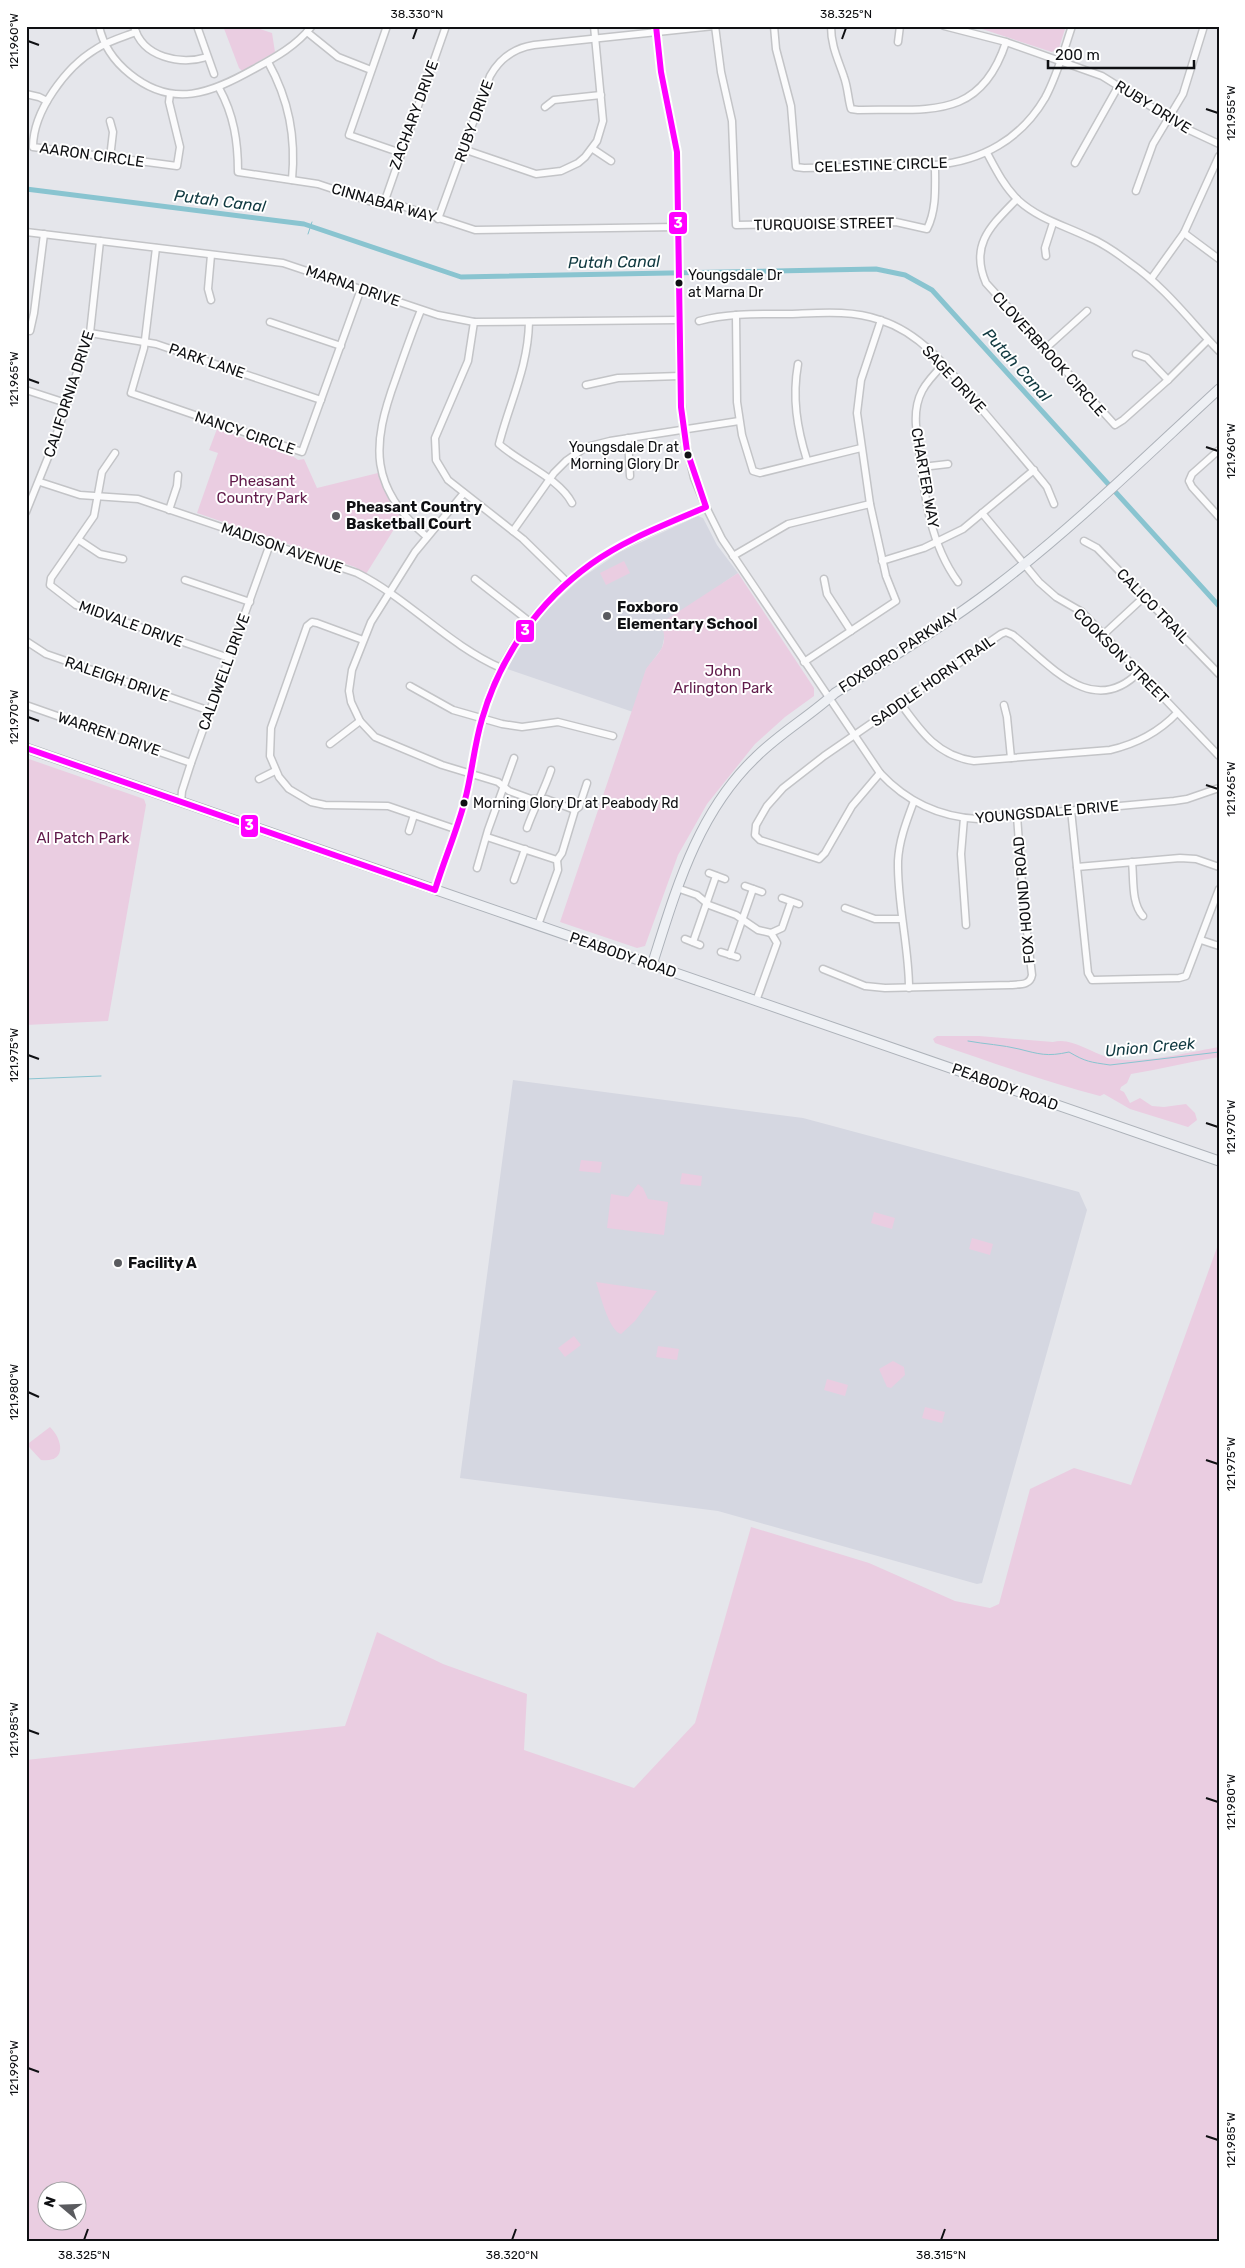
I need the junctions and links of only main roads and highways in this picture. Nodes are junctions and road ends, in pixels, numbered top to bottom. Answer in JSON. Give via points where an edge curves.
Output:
{"nodes":[{"id":1,"x":1219,"y":389,"type":"edge"},
{"id":2,"x":26,"y":748,"type":"edge"},
{"id":3,"x":652,"y":965,"type":"junction"},
{"id":4,"x":1219,"y":1161,"type":"edge"}],
"edges":[{"from":1,"to":3,"type":"main road","name":"FOXBORO PARKWAY","via":[[1024,564],[954,617],[828,699],[775,740],[741,772],[698,835]]},
{"from":2,"to":3,"type":"main road","name":"PEABODY ROAD"},
{"from":3,"to":4,"type":"main road","name":"PEABODY ROAD"}]}
